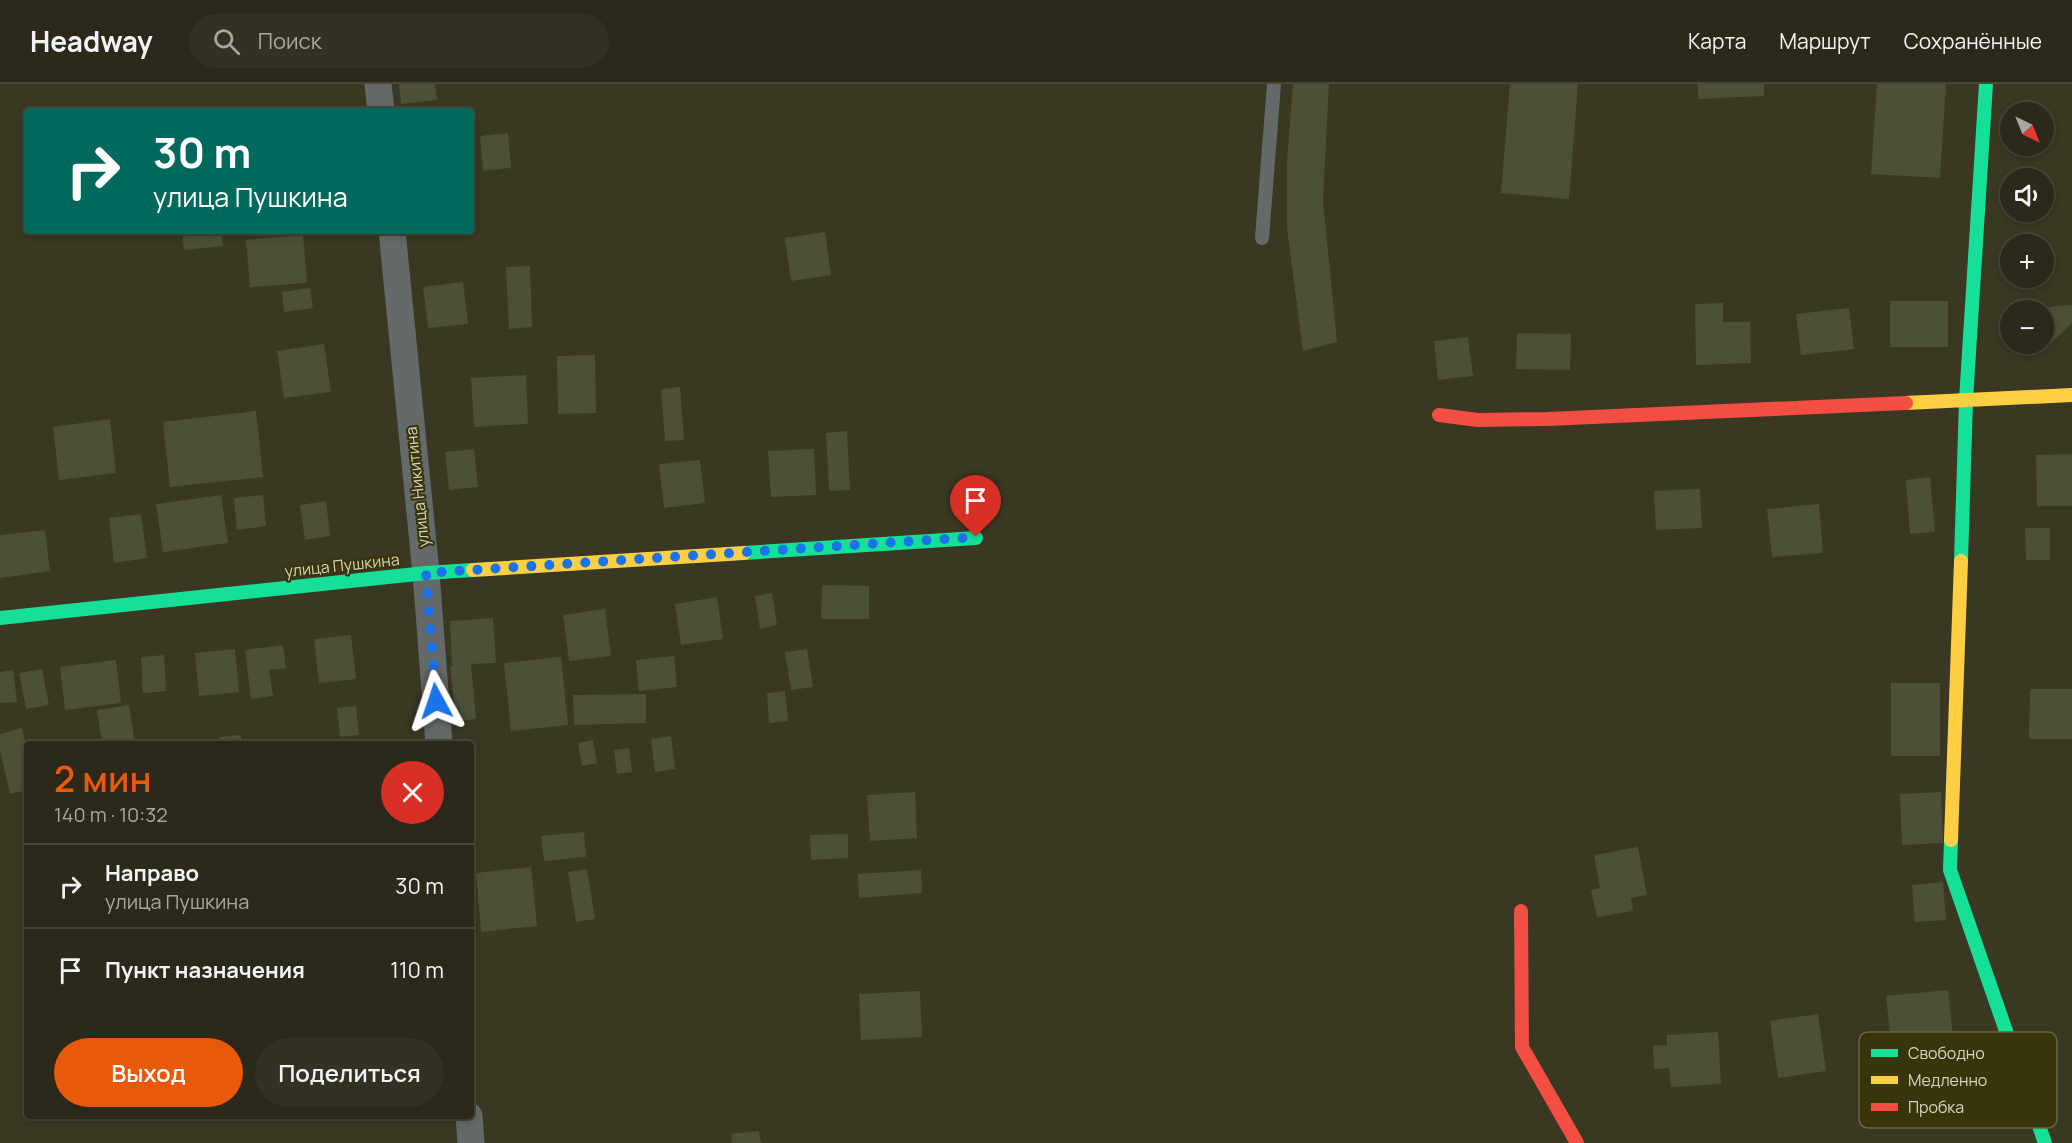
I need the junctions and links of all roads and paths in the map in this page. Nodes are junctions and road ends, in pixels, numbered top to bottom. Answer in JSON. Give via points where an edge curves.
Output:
{"nodes":[{"id":1,"x":378,"y":84,"type":"edge"},
{"id":2,"x":1274,"y":84,"type":"edge"},
{"id":3,"x":1986,"y":84,"type":"edge"},
{"id":4,"x":381,"y":108,"type":"edge"},
{"id":5,"x":392,"y":234,"type":"edge"},
{"id":6,"x":1262,"y":238,"type":"dead end"},
{"id":7,"x":2072,"y":395,"type":"edge"},
{"id":8,"x":1966,"y":400,"type":"junction"},
{"id":9,"x":1439,"y":415,"type":"dead end"},
{"id":10,"x":976,"y":537,"type":"dead end"},
{"id":11,"x":426,"y":573,"type":"junction"},
{"id":12,"x":0,"y":618,"type":"edge"},
{"id":13,"x":439,"y":741,"type":"edge"},
{"id":14,"x":1521,"y":911,"type":"dead end"},
{"id":15,"x":2006,"y":1032,"type":"edge"},
{"id":16,"x":469,"y":1119,"type":"edge"},
{"id":17,"x":2040,"y":1128,"type":"edge"},
{"id":18,"x":471,"y":1143,"type":"edge"},
{"id":19,"x":1577,"y":1143,"type":"edge"},
{"id":20,"x":2045,"y":1143,"type":"edge"}],
"edges":[{"from":1,"to":4,"type":"street"},
{"from":2,"to":6,"type":"lane"},
{"from":3,"to":8,"type":"street"},
{"from":5,"to":11,"type":"street","name":"улица Никитина"},
{"from":7,"to":8,"type":"street"},
{"from":8,"to":9,"type":"street","via":[[1548,419],[1478,420]]},
{"from":8,"to":15,"type":"street","via":[[1950,870]]},
{"from":10,"to":11,"type":"street","name":"улица Пушкина"},
{"from":11,"to":12,"type":"street","name":"улица Пушкина"},
{"from":11,"to":13,"type":"street","name":"улица Никитина"},
{"from":14,"to":19,"type":"street","via":[[1522,1047]]},
{"from":16,"to":18,"type":"street"},
{"from":17,"to":20,"type":"street"}]}
